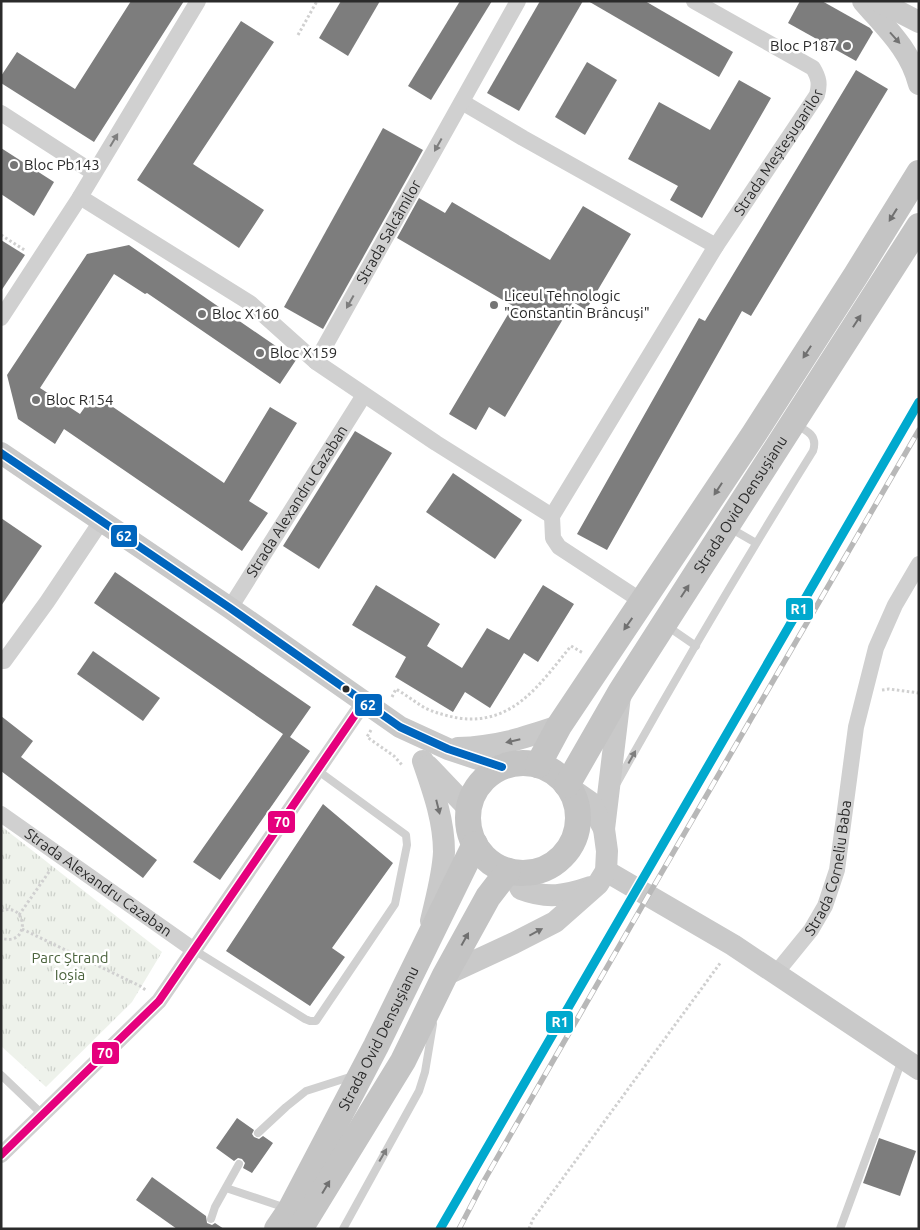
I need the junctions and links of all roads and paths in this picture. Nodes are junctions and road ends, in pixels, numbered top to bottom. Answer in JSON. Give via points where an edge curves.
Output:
{"nodes":[{"id":1,"x":198,"y":1,"type":"edge"},
{"id":2,"x":317,"y":1,"type":"edge"},
{"id":3,"x":518,"y":1,"type":"edge"},
{"id":4,"x":694,"y":1,"type":"edge"},
{"id":5,"x":863,"y":1,"type":"edge"},
{"id":6,"x":878,"y":1,"type":"edge"},
{"id":7,"x":919,"y":22,"type":"edge"},
{"id":8,"x":298,"y":36,"type":"dead end"},
{"id":9,"x":919,"y":84,"type":"edge"},
{"id":10,"x":462,"y":102,"type":"junction"},
{"id":11,"x":1,"y":113,"type":"edge"},
{"id":12,"x":94,"y":173,"type":"junction"},
{"id":13,"x":919,"y":173,"type":"edge"},
{"id":14,"x":80,"y":196,"type":"junction"},
{"id":15,"x":919,"y":226,"type":"edge"},
{"id":16,"x":1,"y":235,"type":"edge"},
{"id":17,"x":716,"y":246,"type":"junction"},
{"id":18,"x":39,"y":260,"type":"junction"},
{"id":19,"x":1,"y":318,"type":"edge"},
{"id":20,"x":316,"y":362,"type":"junction"},
{"id":21,"x":364,"y":395,"type":"junction"},
{"id":22,"x":792,"y":423,"type":"junction"},
{"id":23,"x":1,"y":453,"type":"edge"},
{"id":24,"x":552,"y":516,"type":"junction"},
{"id":25,"x":102,"y":520,"type":"junction"},
{"id":26,"x":726,"y":526,"type":"junction"},
{"id":27,"x":756,"y":543,"type":"junction"},
{"id":28,"x":919,"y":564,"type":"edge"},
{"id":29,"x":643,"y":602,"type":"junction"},
{"id":30,"x":230,"y":608,"type":"junction"},
{"id":31,"x":663,"y":624,"type":"junction"},
{"id":32,"x":696,"y":646,"type":"junction"},
{"id":33,"x":1,"y":661,"type":"edge"},
{"id":34,"x":621,"y":691,"type":"junction"},
{"id":35,"x":919,"y":692,"type":"edge"},
{"id":36,"x":863,"y":694,"type":"junction"},
{"id":37,"x":364,"y":702,"type":"junction"},
{"id":38,"x":559,"y":726,"type":"junction"},
{"id":39,"x":400,"y":727,"type":"junction"},
{"id":40,"x":448,"y":748,"type":"junction"},
{"id":41,"x":423,"y":761,"type":"junction"},
{"id":42,"x":538,"y":765,"type":"junction"},
{"id":43,"x":502,"y":767,"type":"junction"},
{"id":44,"x":317,"y":770,"type":"junction"},
{"id":45,"x":569,"y":786,"type":"junction"},
{"id":46,"x":608,"y":800,"type":"junction"},
{"id":47,"x":469,"y":808,"type":"junction"},
{"id":48,"x":1,"y":814,"type":"edge"},
{"id":49,"x":604,"y":829,"type":"junction"},
{"id":50,"x":475,"y":844,"type":"junction"},
{"id":51,"x":60,"y":856,"type":"junction"},
{"id":52,"x":510,"y":871,"type":"junction"},
{"id":53,"x":602,"y":878,"type":"junction"},
{"id":54,"x":1,"y":911,"type":"edge"},
{"id":55,"x":19,"y":915,"type":"junction"},
{"id":56,"x":22,"y":929,"type":"junction"},
{"id":57,"x":1,"y":938,"type":"edge"},
{"id":58,"x":733,"y":945,"type":"junction"},
{"id":59,"x":424,"y":949,"type":"junction"},
{"id":60,"x":194,"y":950,"type":"junction"},
{"id":61,"x":776,"y":973,"type":"junction"},
{"id":62,"x":442,"y":981,"type":"junction"},
{"id":63,"x":159,"y":1001,"type":"junction"},
{"id":64,"x":911,"y":1064,"type":"edge"},
{"id":65,"x":362,"y":1073,"type":"junction"},
{"id":66,"x":1,"y":1076,"type":"edge"},
{"id":67,"x":48,"y":1110,"type":"junction"},
{"id":68,"x":258,"y":1133,"type":"dead end"},
{"id":69,"x":1,"y":1155,"type":"edge"},
{"id":70,"x":238,"y":1164,"type":"dead end"},
{"id":71,"x":226,"y":1188,"type":"junction"},
{"id":72,"x":211,"y":1219,"type":"dead end"},
{"id":73,"x":289,"y":1222,"type":"edge"},
{"id":74,"x":343,"y":1229,"type":"edge"},
{"id":75,"x":528,"y":1229,"type":"edge"},
{"id":76,"x":840,"y":1229,"type":"edge"}],
"edges":[{"from":12,"to":1,"type":"street","one_way":true},
{"from":2,"to":8,"type":"path"},
{"from":3,"to":10,"type":"street"},
{"from":4,"to":17,"type":"street","name":"Strada Meșteșugarilor","via":[[813,68],[820,84],[817,96]]},
{"from":5,"to":9,"type":"main road","one_way":true,"via":[[903,47]]},
{"from":6,"to":7,"type":"main road"},
{"from":10,"to":17,"type":"street"},
{"from":10,"to":20,"type":"street","name":"Strada Salcâmilor","one_way":true},
{"from":11,"to":12,"type":"street"},
{"from":12,"to":14,"type":"street"},
{"from":13,"to":29,"type":"main road","name":"Strada Ovid Densușianu","one_way":true},
{"from":14,"to":18,"type":"street"},
{"from":14,"to":20,"type":"street","via":[[250,303]]},
{"from":22,"to":15,"type":"main road","name":"Strada Ovid Densușianu","one_way":true},
{"from":16,"to":18,"type":"path"},
{"from":17,"to":24,"type":"street"},
{"from":18,"to":19,"type":"street"},
{"from":20,"to":21,"type":"street"},
{"from":21,"to":24,"type":"street"},
{"from":21,"to":30,"type":"street","name":"Strada Alexandru Cazaban"},
{"from":22,"to":26,"type":"main road","name":"Strada Ovid Densușianu"},
{"from":22,"to":27,"type":"lane","via":[[810,433],[814,446]]},
{"from":23,"to":25,"type":"main road"},
{"from":24,"to":29,"type":"street","via":[[553,538],[559,547]]},
{"from":25,"to":30,"type":"main road"},
{"from":25,"to":33,"type":"street"},
{"from":26,"to":27,"type":"lane"},
{"from":31,"to":26,"type":"main road","name":"Strada Ovid Densușianu","one_way":true},
{"from":27,"to":32,"type":"lane"},
{"from":28,"to":36,"type":"street","name":"Strada Corneliu Baba","via":[[895,605],[876,648]]},
{"from":29,"to":38,"type":"main road","name":"Strada Ovid Densușianu","one_way":true},
{"from":30,"to":37,"type":"main road"},
{"from":31,"to":32,"type":"lane"},
{"from":31,"to":34,"type":"main road","name":"Strada Ovid Densușianu"},
{"from":46,"to":32,"type":"lane","one_way":true},
{"from":34,"to":45,"type":"main road","name":"Strada Ovid Densușianu"},
{"from":34,"to":46,"type":"main road"},
{"from":35,"to":36,"type":"path","via":[[889,688]]},
{"from":36,"to":61,"type":"street","name":"Strada Corneliu Baba","via":[[837,870],[825,906],[811,930]]},
{"from":37,"to":39,"type":"main road"},
{"from":37,"to":44,"type":"street"},
{"from":38,"to":40,"type":"main road","one_way":true,"via":[[515,742],[478,748]]},
{"from":38,"to":42,"type":"main road","name":"Strada Ovid Densușianu"},
{"from":39,"to":40,"type":"main road"},
{"from":39,"to":41,"type":"main road"},
{"from":40,"to":43,"type":"main road"},
{"from":41,"to":47,"type":"main road"},
{"from":41,"to":59,"type":"main road","one_way":true,"via":[[439,812],[444,852]]},
{"from":42,"to":43,"type":"main road","via":[[519,763]]},
{"from":42,"to":45,"type":"main road","via":[[554,772]]},
{"from":43,"to":47,"type":"main road","via":[[486,777],[475,791]]},
{"from":44,"to":60,"type":"street"},
{"from":44,"to":60,"type":"lane","via":[[406,835],[407,845],[395,904],[316,1021],[305,1019]]},
{"from":45,"to":49,"type":"main road","via":[[590,802]]},
{"from":45,"to":52,"type":"main road","via":[[578,816],[572,843],[559,860],[540,870],[526,873]]},
{"from":46,"to":49,"type":"main road"},
{"from":47,"to":50,"type":"main road","via":[[469,827]]},
{"from":48,"to":51,"type":"street","name":"Strada Alexandru Cazaban"},
{"from":49,"to":53,"type":"main road","via":[[607,851]]},
{"from":50,"to":52,"type":"main road","via":[[483,856]]},
{"from":50,"to":59,"type":"main road","name":"Strada Ovid Densușianu"},
{"from":51,"to":55,"type":"path"},
{"from":51,"to":60,"type":"street","name":"Strada Alexandru Cazaban"},
{"from":52,"to":53,"type":"main road","via":[[521,889],[552,896],[570,894]]},
{"from":62,"to":52,"type":"main road","name":"Strada Ovid Densușianu","one_way":true,"via":[[488,897]]},
{"from":53,"to":58,"type":"main road"},
{"from":62,"to":53,"type":"main road","one_way":true,"via":[[556,922]]},
{"from":54,"to":55,"type":"path","via":[[10,910]]},
{"from":55,"to":56,"type":"path"},
{"from":56,"to":57,"type":"path","via":[[17,937]]},
{"from":56,"to":63,"type":"path","via":[[140,986]]},
{"from":58,"to":61,"type":"main road"},
{"from":58,"to":75,"type":"path"},
{"from":59,"to":65,"type":"main road","name":"Strada Ovid Densușianu"},
{"from":60,"to":63,"type":"street"},
{"from":61,"to":64,"type":"main road"},
{"from":73,"to":62,"type":"main road","name":"Strada Ovid Densușianu","one_way":true,"via":[[403,1061]]},
{"from":74,"to":62,"type":"lane","name":"Strada Ovid Densușianu","one_way":true,"via":[[419,1091]]},
{"from":63,"to":67,"type":"street"},
{"from":64,"to":76,"type":"lane"},
{"from":65,"to":68,"type":"lane","via":[[306,1091]]},
{"from":65,"to":73,"type":"main road","name":"Strada Ovid Densușianu"},
{"from":66,"to":67,"type":"lane"},
{"from":67,"to":69,"type":"street"},
{"from":70,"to":71,"type":"lane"},
{"from":71,"to":72,"type":"lane"},
{"from":71,"to":73,"type":"lane"}]}
